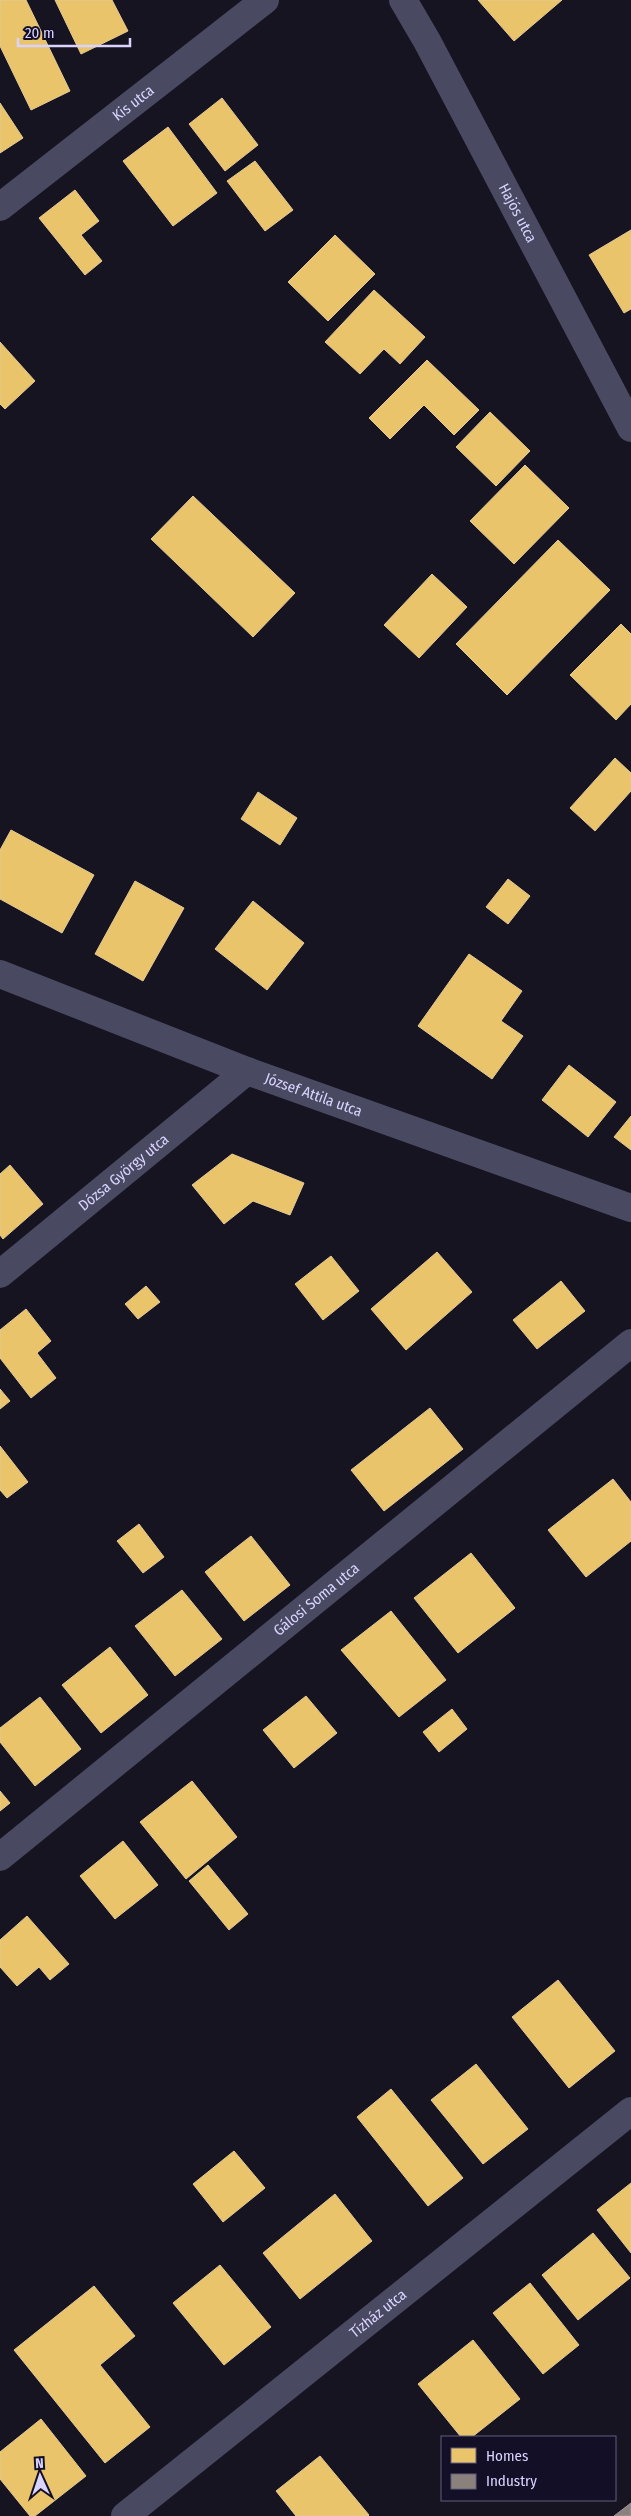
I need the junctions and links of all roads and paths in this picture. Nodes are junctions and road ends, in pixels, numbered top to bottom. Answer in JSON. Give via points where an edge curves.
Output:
{"nodes":[{"id":1,"x":265,"y":0,"type":"edge"},
{"id":2,"x":403,"y":0,"type":"edge"},
{"id":3,"x":0,"y":206,"type":"edge"},
{"id":4,"x":631,"y":428,"type":"edge"},
{"id":5,"x":0,"y":974,"type":"edge"},
{"id":6,"x":247,"y":1071,"type":"junction"},
{"id":7,"x":631,"y":1208,"type":"edge"},
{"id":8,"x":0,"y":1274,"type":"edge"},
{"id":9,"x":631,"y":1343,"type":"edge"},
{"id":10,"x":0,"y":1857,"type":"edge"},
{"id":11,"x":631,"y":2111,"type":"edge"},
{"id":12,"x":124,"y":2516,"type":"edge"}],
"edges":[{"from":1,"to":3,"type":"street","name":"Kis utca"},
{"from":2,"to":4,"type":"street","name":"Hajós utca"},
{"from":5,"to":6,"type":"street","name":"József Attila utca"},
{"from":6,"to":7,"type":"street","name":"József Attila utca"},
{"from":6,"to":8,"type":"street","name":"Dózsa György utca"},
{"from":9,"to":10,"type":"street","name":"Gálosi Soma utca"},
{"from":11,"to":12,"type":"street","name":"Tízház utca"}]}
